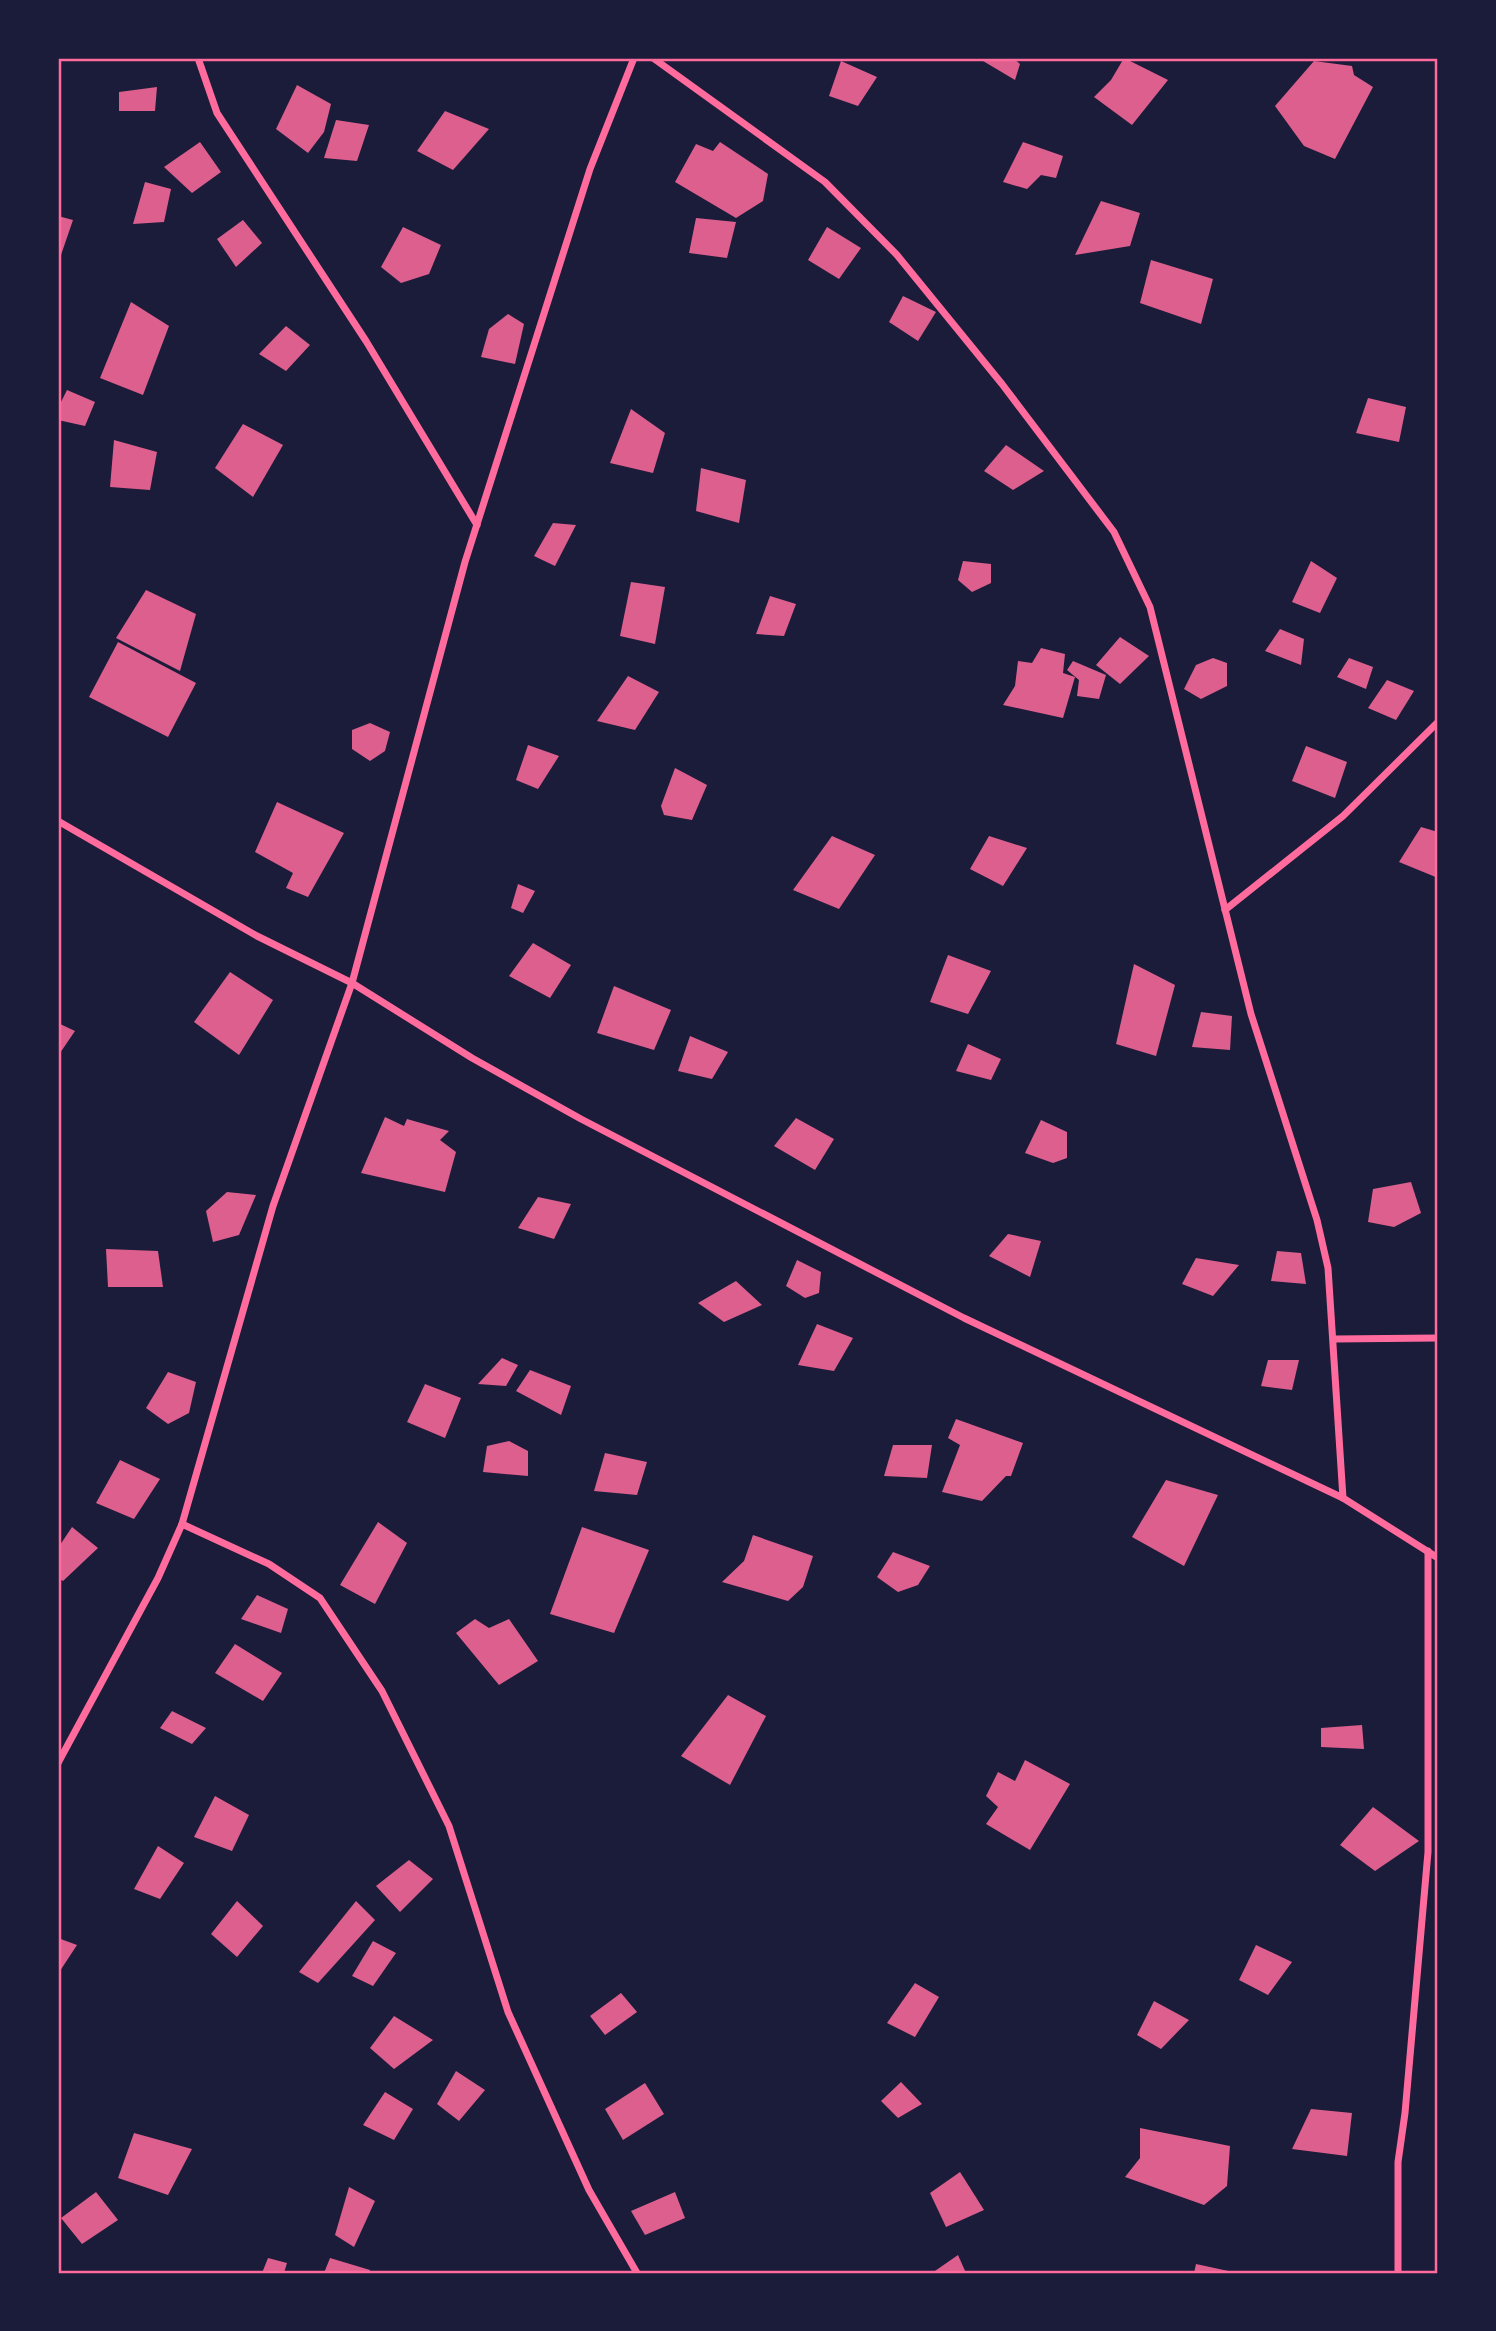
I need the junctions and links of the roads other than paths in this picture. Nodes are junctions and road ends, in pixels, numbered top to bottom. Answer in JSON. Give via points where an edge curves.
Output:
{"nodes":[{"id":1,"x":198,"y":58,"type":"edge"},
{"id":2,"x":634,"y":58,"type":"edge"},
{"id":3,"x":653,"y":58,"type":"edge"},
{"id":4,"x":477,"y":525,"type":"junction"},
{"id":5,"x":1438,"y":722,"type":"edge"},
{"id":6,"x":58,"y":821,"type":"edge"},
{"id":7,"x":1225,"y":910,"type":"junction"},
{"id":8,"x":352,"y":983,"type":"junction"},
{"id":9,"x":1438,"y":1338,"type":"edge"},
{"id":10,"x":1334,"y":1339,"type":"junction"},
{"id":11,"x":1343,"y":1498,"type":"junction"},
{"id":12,"x":182,"y":1524,"type":"junction"},
{"id":13,"x":1428,"y":1551,"type":"junction"},
{"id":14,"x":1438,"y":1558,"type":"edge"},
{"id":15,"x":58,"y":1763,"type":"edge"},
{"id":16,"x":637,"y":2273,"type":"edge"},
{"id":17,"x":1398,"y":2273,"type":"edge"}],
"edges":[{"from":1,"to":4,"type":"street","via":[[217,113],[366,341]]},
{"from":2,"to":4,"type":"street","via":[[590,169]]},
{"from":3,"to":7,"type":"street","via":[[825,182],[897,255],[1003,384],[1114,532],[1150,607]]},
{"from":4,"to":8,"type":"street"},
{"from":5,"to":7,"type":"street","via":[[1343,817]]},
{"from":6,"to":8,"type":"street","via":[[257,936]]},
{"from":7,"to":10,"type":"street","via":[[1251,1014],[1317,1220],[1328,1268]]},
{"from":8,"to":11,"type":"street","via":[[569,1112],[881,1275]]},
{"from":8,"to":12,"type":"street","via":[[273,1206]]},
{"from":9,"to":10,"type":"street"},
{"from":10,"to":11,"type":"street"},
{"from":11,"to":13,"type":"street"},
{"from":12,"to":15,"type":"street","via":[[158,1578]]},
{"from":12,"to":16,"type":"street","via":[[269,1564],[320,1598],[382,1690],[449,1826],[508,2012],[589,2190]]},
{"from":13,"to":14,"type":"street"},
{"from":13,"to":17,"type":"street","via":[[1428,1852],[1398,2162]]}]}
